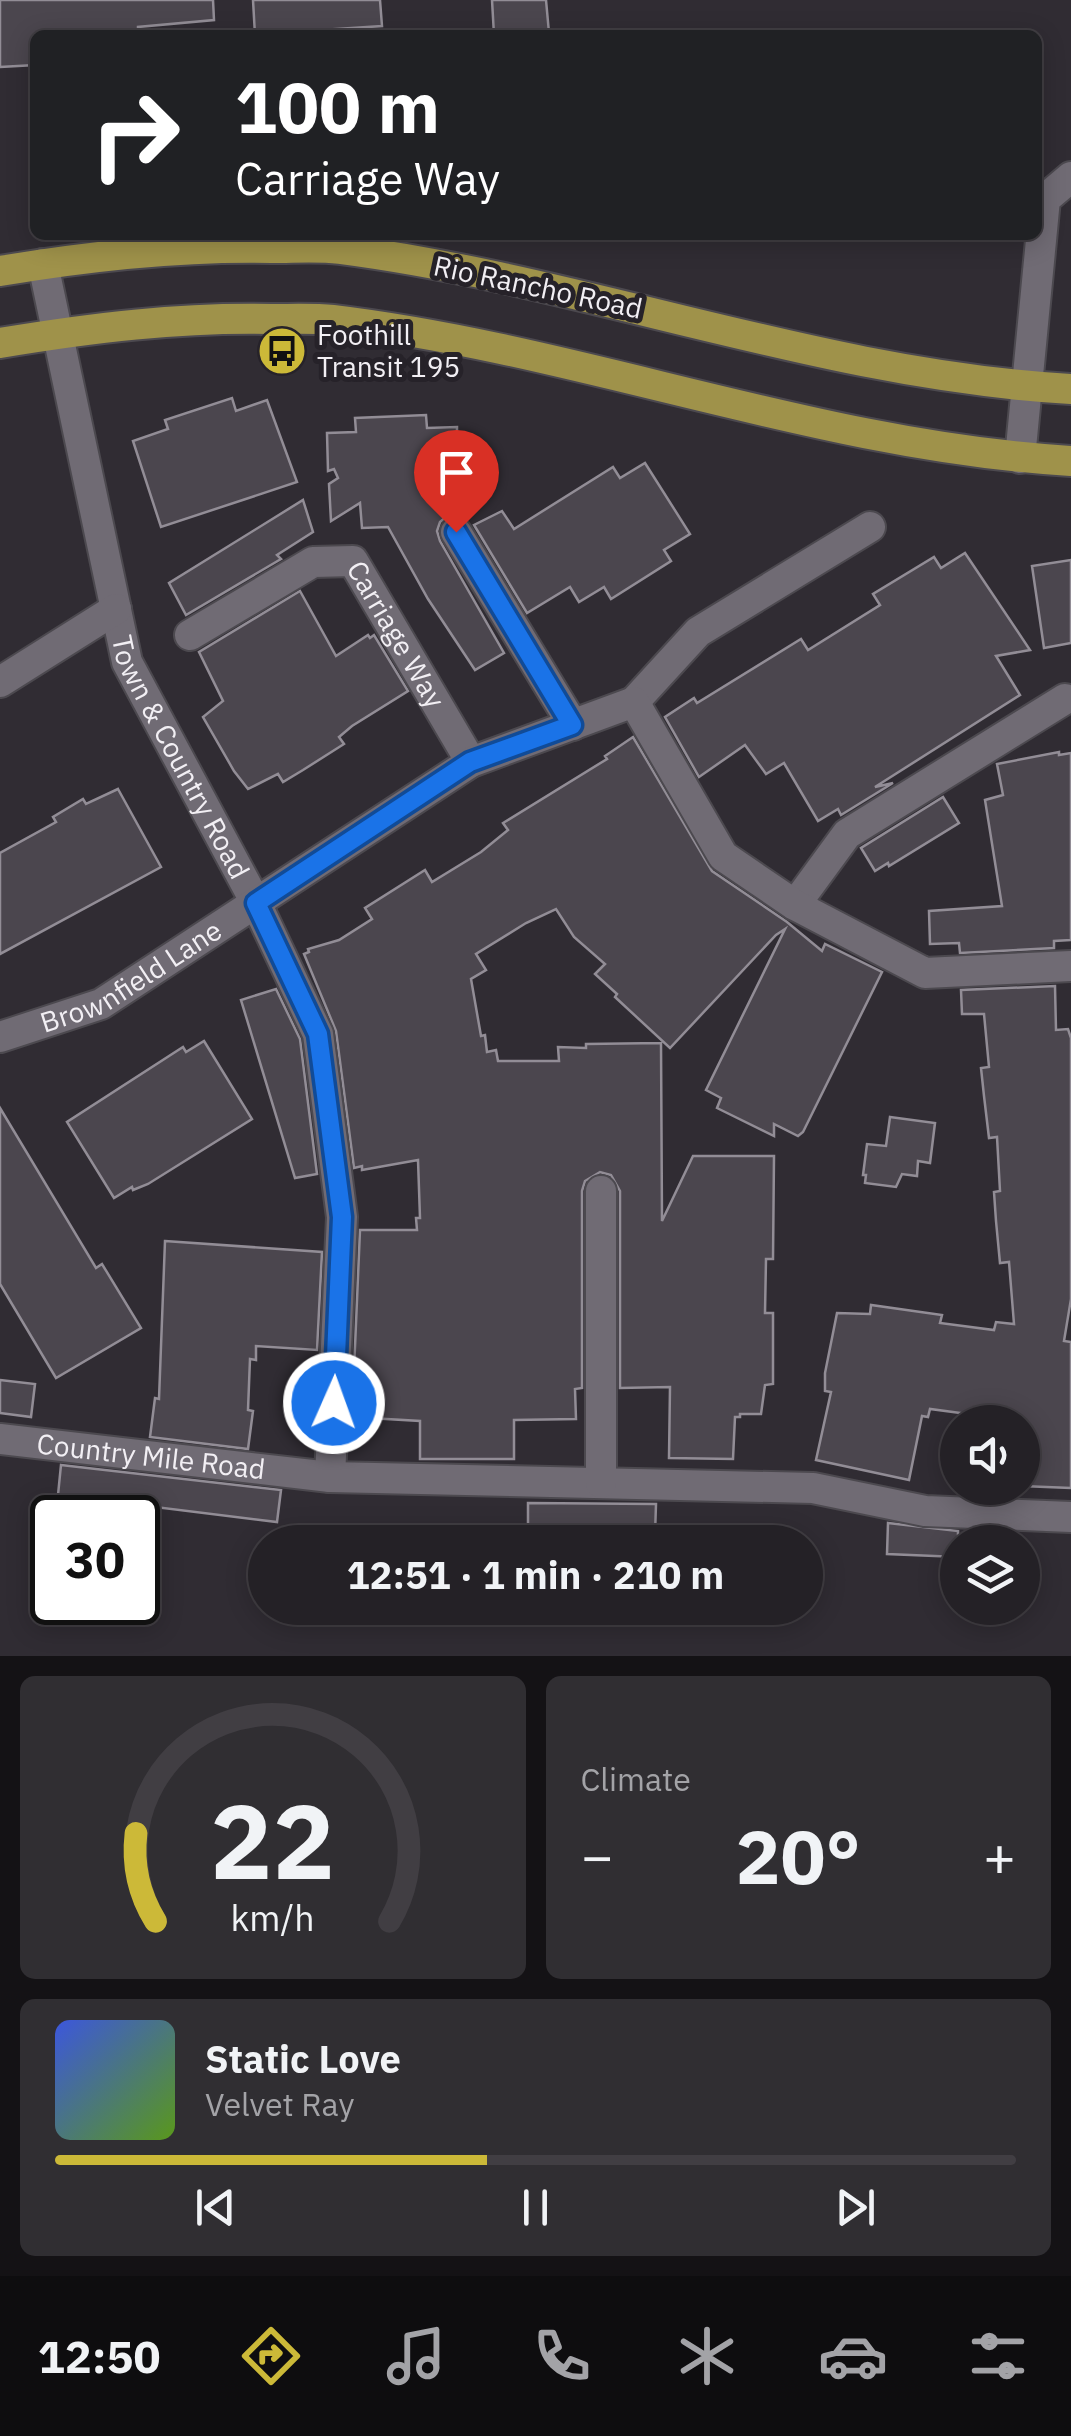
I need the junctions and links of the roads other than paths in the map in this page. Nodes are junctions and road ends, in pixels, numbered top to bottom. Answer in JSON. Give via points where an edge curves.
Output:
{"nodes":[{"id":1,"x":1071,"y":176,"type":"edge"},
{"id":2,"x":1042,"y":230,"type":"edge"},
{"id":3,"x":1041,"y":240,"type":"edge"},
{"id":4,"x":43,"y":264,"type":"junction"},
{"id":5,"x":0,"y":271,"type":"edge"},
{"id":6,"x":58,"y":333,"type":"junction"},
{"id":7,"x":0,"y":343,"type":"edge"},
{"id":8,"x":1026,"y":387,"type":"junction"},
{"id":9,"x":1071,"y":389,"type":"edge"},
{"id":10,"x":1020,"y":458,"type":"junction"},
{"id":11,"x":1071,"y":461,"type":"edge"},
{"id":12,"x":870,"y":526,"type":"dead end"},
{"id":13,"x":456,"y":532,"type":"dead end"},
{"id":14,"x":116,"y":609,"type":"junction"},
{"id":15,"x":190,"y":635,"type":"dead end"},
{"id":16,"x":0,"y":682,"type":"edge"},
{"id":17,"x":1064,"y":699,"type":"dead end"},
{"id":18,"x":634,"y":702,"type":"junction"},
{"id":19,"x":572,"y":725,"type":"junction"},
{"id":20,"x":470,"y":762,"type":"junction"},
{"id":21,"x":256,"y":903,"type":"junction"},
{"id":22,"x":795,"y":906,"type":"junction"},
{"id":23,"x":1071,"y":966,"type":"edge"},
{"id":24,"x":0,"y":1037,"type":"edge"},
{"id":25,"x":602,"y":1191,"type":"dead end"},
{"id":26,"x":0,"y":1438,"type":"edge"},
{"id":27,"x":330,"y":1477,"type":"junction"},
{"id":28,"x":601,"y":1483,"type":"junction"},
{"id":29,"x":1071,"y":1517,"type":"edge"}],
"edges":[{"from":1,"to":2,"type":"street","via":[[1045,200]]},
{"from":3,"to":8,"type":"street"},
{"from":4,"to":5,"type":"main road","name":"Rio Rancho Road"},
{"from":4,"to":6,"type":"street","name":"Town & Country Road"},
{"from":4,"to":8,"type":"main road","name":"Rio Rancho Road","via":[[192,246],[337,248],[554,287],[843,358]]},
{"from":6,"to":7,"type":"main road"},
{"from":6,"to":10,"type":"main road","via":[[196,318],[331,320],[539,357],[828,428]]},
{"from":6,"to":14,"type":"street","name":"Town & Country Road"},
{"from":8,"to":9,"type":"main road","name":"Rio Rancho Road"},
{"from":8,"to":10,"type":"street"},
{"from":10,"to":11,"type":"main road"},
{"from":12,"to":18,"type":"street","via":[[698,632]]},
{"from":13,"to":19,"type":"street"},
{"from":14,"to":16,"type":"street"},
{"from":14,"to":21,"type":"street","name":"Town & Country Road","via":[[127,662]]},
{"from":15,"to":20,"type":"street","name":"Carriage Way","via":[[313,562],[353,561]]},
{"from":17,"to":22,"type":"street","via":[[847,834]]},
{"from":18,"to":19,"type":"street"},
{"from":18,"to":22,"type":"street","via":[[722,856]]},
{"from":19,"to":20,"type":"street"},
{"from":20,"to":21,"type":"street"},
{"from":21,"to":24,"type":"street","name":"Brownfield Lane","via":[[101,1004]]},
{"from":21,"to":27,"type":"street","name":"Town & Country Road","via":[[318,1034],[342,1217]]},
{"from":22,"to":23,"type":"street","via":[[925,973]]},
{"from":25,"to":28,"type":"street"},
{"from":26,"to":27,"type":"street","name":"Country Mile Road"},
{"from":27,"to":28,"type":"street","name":"Country Mile Road"},
{"from":28,"to":29,"type":"street","name":"Country Mile Road","via":[[813,1488],[924,1510]]}]}
